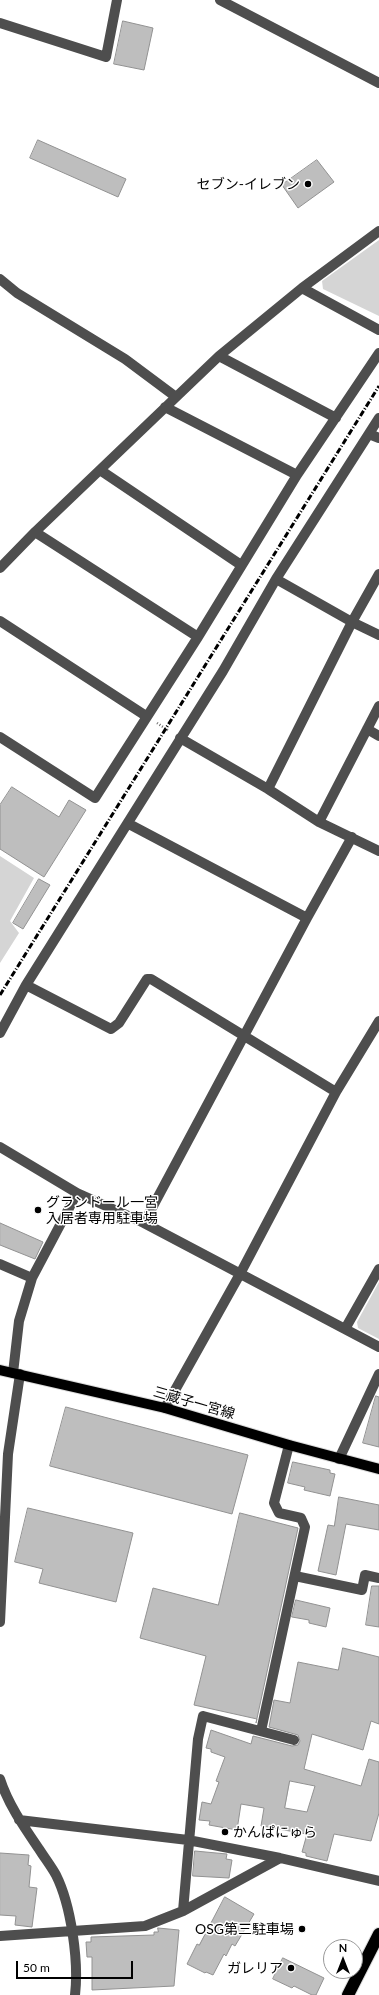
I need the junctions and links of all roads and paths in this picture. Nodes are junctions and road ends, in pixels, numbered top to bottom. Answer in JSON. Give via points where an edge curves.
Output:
{"nodes":[{"id":1,"x":117,"y":0,"type":"edge"},
{"id":2,"x":220,"y":0,"type":"edge"},
{"id":3,"x":0,"y":22,"type":"edge"},
{"id":4,"x":379,"y":83,"type":"edge"},
{"id":5,"x":379,"y":231,"type":"edge"},
{"id":6,"x":0,"y":279,"type":"edge"},
{"id":7,"x":302,"y":288,"type":"junction"},
{"id":8,"x":379,"y":330,"type":"edge"},
{"id":9,"x":379,"y":353,"type":"edge"},
{"id":10,"x":219,"y":356,"type":"junction"},
{"id":11,"x":176,"y":397,"type":"junction"},
{"id":12,"x":166,"y":407,"type":"junction"},
{"id":13,"x":336,"y":418,"type":"junction"},
{"id":14,"x":379,"y":418,"type":"edge"},
{"id":15,"x":369,"y":434,"type":"junction"},
{"id":16,"x":379,"y":438,"type":"edge"},
{"id":17,"x":100,"y":470,"type":"junction"},
{"id":18,"x":297,"y":475,"type":"junction"},
{"id":19,"x":35,"y":532,"type":"junction"},
{"id":20,"x":242,"y":565,"type":"junction"},
{"id":21,"x":0,"y":568,"type":"edge"},
{"id":22,"x":379,"y":574,"type":"edge"},
{"id":23,"x":276,"y":579,"type":"junction"},
{"id":24,"x":0,"y":620,"type":"edge"},
{"id":25,"x":352,"y":622,"type":"junction"},
{"id":26,"x":379,"y":635,"type":"edge"},
{"id":27,"x":198,"y":637,"type":"junction"},
{"id":28,"x":379,"y":706,"type":"edge"},
{"id":29,"x":146,"y":716,"type":"junction"},
{"id":30,"x":367,"y":729,"type":"junction"},
{"id":31,"x":379,"y":736,"type":"edge"},
{"id":32,"x":0,"y":737,"type":"edge"},
{"id":33,"x":180,"y":738,"type":"junction"},
{"id":34,"x":268,"y":789,"type":"junction"},
{"id":35,"x":319,"y":822,"type":"junction"},
{"id":36,"x":129,"y":824,"type":"junction"},
{"id":37,"x":352,"y":838,"type":"junction"},
{"id":38,"x":379,"y":851,"type":"edge"},
{"id":39,"x":307,"y":918,"type":"junction"},
{"id":40,"x":26,"y":985,"type":"junction"},
{"id":41,"x":379,"y":1021,"type":"edge"},
{"id":42,"x":0,"y":1033,"type":"edge"},
{"id":43,"x":244,"y":1035,"type":"junction"},
{"id":44,"x":336,"y":1092,"type":"junction"},
{"id":45,"x":0,"y":1147,"type":"edge"},
{"id":46,"x":77,"y":1193,"type":"junction"},
{"id":47,"x":144,"y":1224,"type":"junction"},
{"id":48,"x":0,"y":1264,"type":"edge"},
{"id":49,"x":379,"y":1269,"type":"edge"},
{"id":50,"x":240,"y":1274,"type":"junction"},
{"id":51,"x":32,"y":1278,"type":"junction"},
{"id":52,"x":345,"y":1329,"type":"junction"},
{"id":53,"x":379,"y":1347,"type":"edge"},
{"id":54,"x":0,"y":1370,"type":"edge"},
{"id":55,"x":17,"y":1374,"type":"junction"},
{"id":56,"x":379,"y":1374,"type":"edge"},
{"id":57,"x":165,"y":1408,"type":"junction"},
{"id":58,"x":289,"y":1445,"type":"junction"},
{"id":59,"x":339,"y":1458,"type":"junction"},
{"id":60,"x":379,"y":1469,"type":"edge"},
{"id":61,"x":295,"y":1576,"type":"junction"},
{"id":62,"x":379,"y":1578,"type":"edge"},
{"id":63,"x":1,"y":1608,"type":"edge"},
{"id":64,"x":0,"y":1622,"type":"edge"},
{"id":65,"x":261,"y":1731,"type":"junction"},
{"id":66,"x":294,"y":1740,"type":"dead end"},
{"id":67,"x":0,"y":1779,"type":"edge"},
{"id":68,"x":19,"y":1820,"type":"junction"},
{"id":69,"x":188,"y":1840,"type":"junction"},
{"id":70,"x":280,"y":1858,"type":"junction"},
{"id":71,"x":379,"y":1881,"type":"edge"},
{"id":72,"x":183,"y":1911,"type":"junction"},
{"id":73,"x":72,"y":1930,"type":"junction"},
{"id":74,"x":379,"y":1934,"type":"edge"},
{"id":75,"x":0,"y":1936,"type":"edge"},
{"id":76,"x":75,"y":1995,"type":"edge"},
{"id":77,"x":348,"y":1995,"type":"edge"}],
"edges":[{"from":1,"to":3,"type":"street","via":[[106,57]]},
{"from":2,"to":4,"type":"street"},
{"from":5,"to":7,"type":"street"},
{"from":6,"to":11,"type":"street","via":[[18,293],[125,358]]},
{"from":7,"to":8,"type":"street"},
{"from":7,"to":10,"type":"street"},
{"from":9,"to":13,"type":"street"},
{"from":10,"to":11,"type":"street"},
{"from":10,"to":13,"type":"street"},
{"from":11,"to":12,"type":"street"},
{"from":12,"to":17,"type":"street"},
{"from":12,"to":18,"type":"street"},
{"from":13,"to":18,"type":"street"},
{"from":14,"to":15,"type":"street"},
{"from":15,"to":16,"type":"street"},
{"from":15,"to":23,"type":"street"},
{"from":17,"to":19,"type":"street"},
{"from":17,"to":20,"type":"street"},
{"from":18,"to":20,"type":"street"},
{"from":19,"to":21,"type":"street"},
{"from":19,"to":27,"type":"street"},
{"from":20,"to":27,"type":"street"},
{"from":22,"to":25,"type":"street"},
{"from":23,"to":25,"type":"street"},
{"from":23,"to":33,"type":"street","via":[[223,671]]},
{"from":24,"to":29,"type":"street"},
{"from":25,"to":26,"type":"street"},
{"from":25,"to":34,"type":"street"},
{"from":27,"to":29,"type":"street"},
{"from":28,"to":30,"type":"street"},
{"from":29,"to":32,"type":"street","via":[[95,798]]},
{"from":29,"to":33,"type":"path"},
{"from":30,"to":31,"type":"street"},
{"from":30,"to":35,"type":"street"},
{"from":33,"to":34,"type":"street"},
{"from":33,"to":36,"type":"street"},
{"from":34,"to":35,"type":"street"},
{"from":35,"to":37,"type":"street"},
{"from":36,"to":39,"type":"street"},
{"from":36,"to":40,"type":"street"},
{"from":37,"to":38,"type":"street"},
{"from":37,"to":39,"type":"street"},
{"from":39,"to":43,"type":"street"},
{"from":40,"to":42,"type":"street"},
{"from":40,"to":43,"type":"street","via":[[111,1029],[119,1023],[147,979],[151,979]]},
{"from":41,"to":44,"type":"street"},
{"from":43,"to":44,"type":"street"},
{"from":43,"to":47,"type":"street"},
{"from":44,"to":50,"type":"street"},
{"from":45,"to":46,"type":"street"},
{"from":46,"to":47,"type":"street"},
{"from":46,"to":51,"type":"street"},
{"from":47,"to":50,"type":"street"},
{"from":48,"to":51,"type":"street"},
{"from":49,"to":52,"type":"street"},
{"from":50,"to":52,"type":"street"},
{"from":50,"to":57,"type":"street"},
{"from":51,"to":55,"type":"street","via":[[19,1321]]},
{"from":52,"to":53,"type":"street"},
{"from":54,"to":55,"type":"main road","name":"三蔵子一宮線"},
{"from":55,"to":57,"type":"main road","name":"三蔵子一宮線"},
{"from":55,"to":63,"type":"street","via":[[8,1454]]},
{"from":56,"to":59,"type":"street"},
{"from":57,"to":58,"type":"main road","name":"三蔵子一宮線"},
{"from":58,"to":59,"type":"main road","name":"三蔵子一宮線"},
{"from":58,"to":61,"type":"street","via":[[274,1503],[279,1513],[301,1518],[305,1527]]},
{"from":59,"to":60,"type":"main road","name":"三蔵子一宮線"},
{"from":61,"to":62,"type":"street","via":[[362,1590],[365,1575]]},
{"from":61,"to":65,"type":"street"},
{"from":63,"to":64,"type":"street"},
{"from":65,"to":66,"type":"street"},
{"from":65,"to":69,"type":"street","via":[[203,1716],[198,1739]]},
{"from":67,"to":68,"type":"street"},
{"from":68,"to":69,"type":"street"},
{"from":68,"to":73,"type":"street","via":[[55,1874],[64,1895]]},
{"from":69,"to":70,"type":"street"},
{"from":69,"to":72,"type":"street"},
{"from":70,"to":71,"type":"street"},
{"from":70,"to":72,"type":"street"},
{"from":72,"to":73,"type":"street","via":[[145,1926]]},
{"from":73,"to":75,"type":"street"},
{"from":73,"to":76,"type":"street"},
{"from":74,"to":77,"type":"highway"}]}
